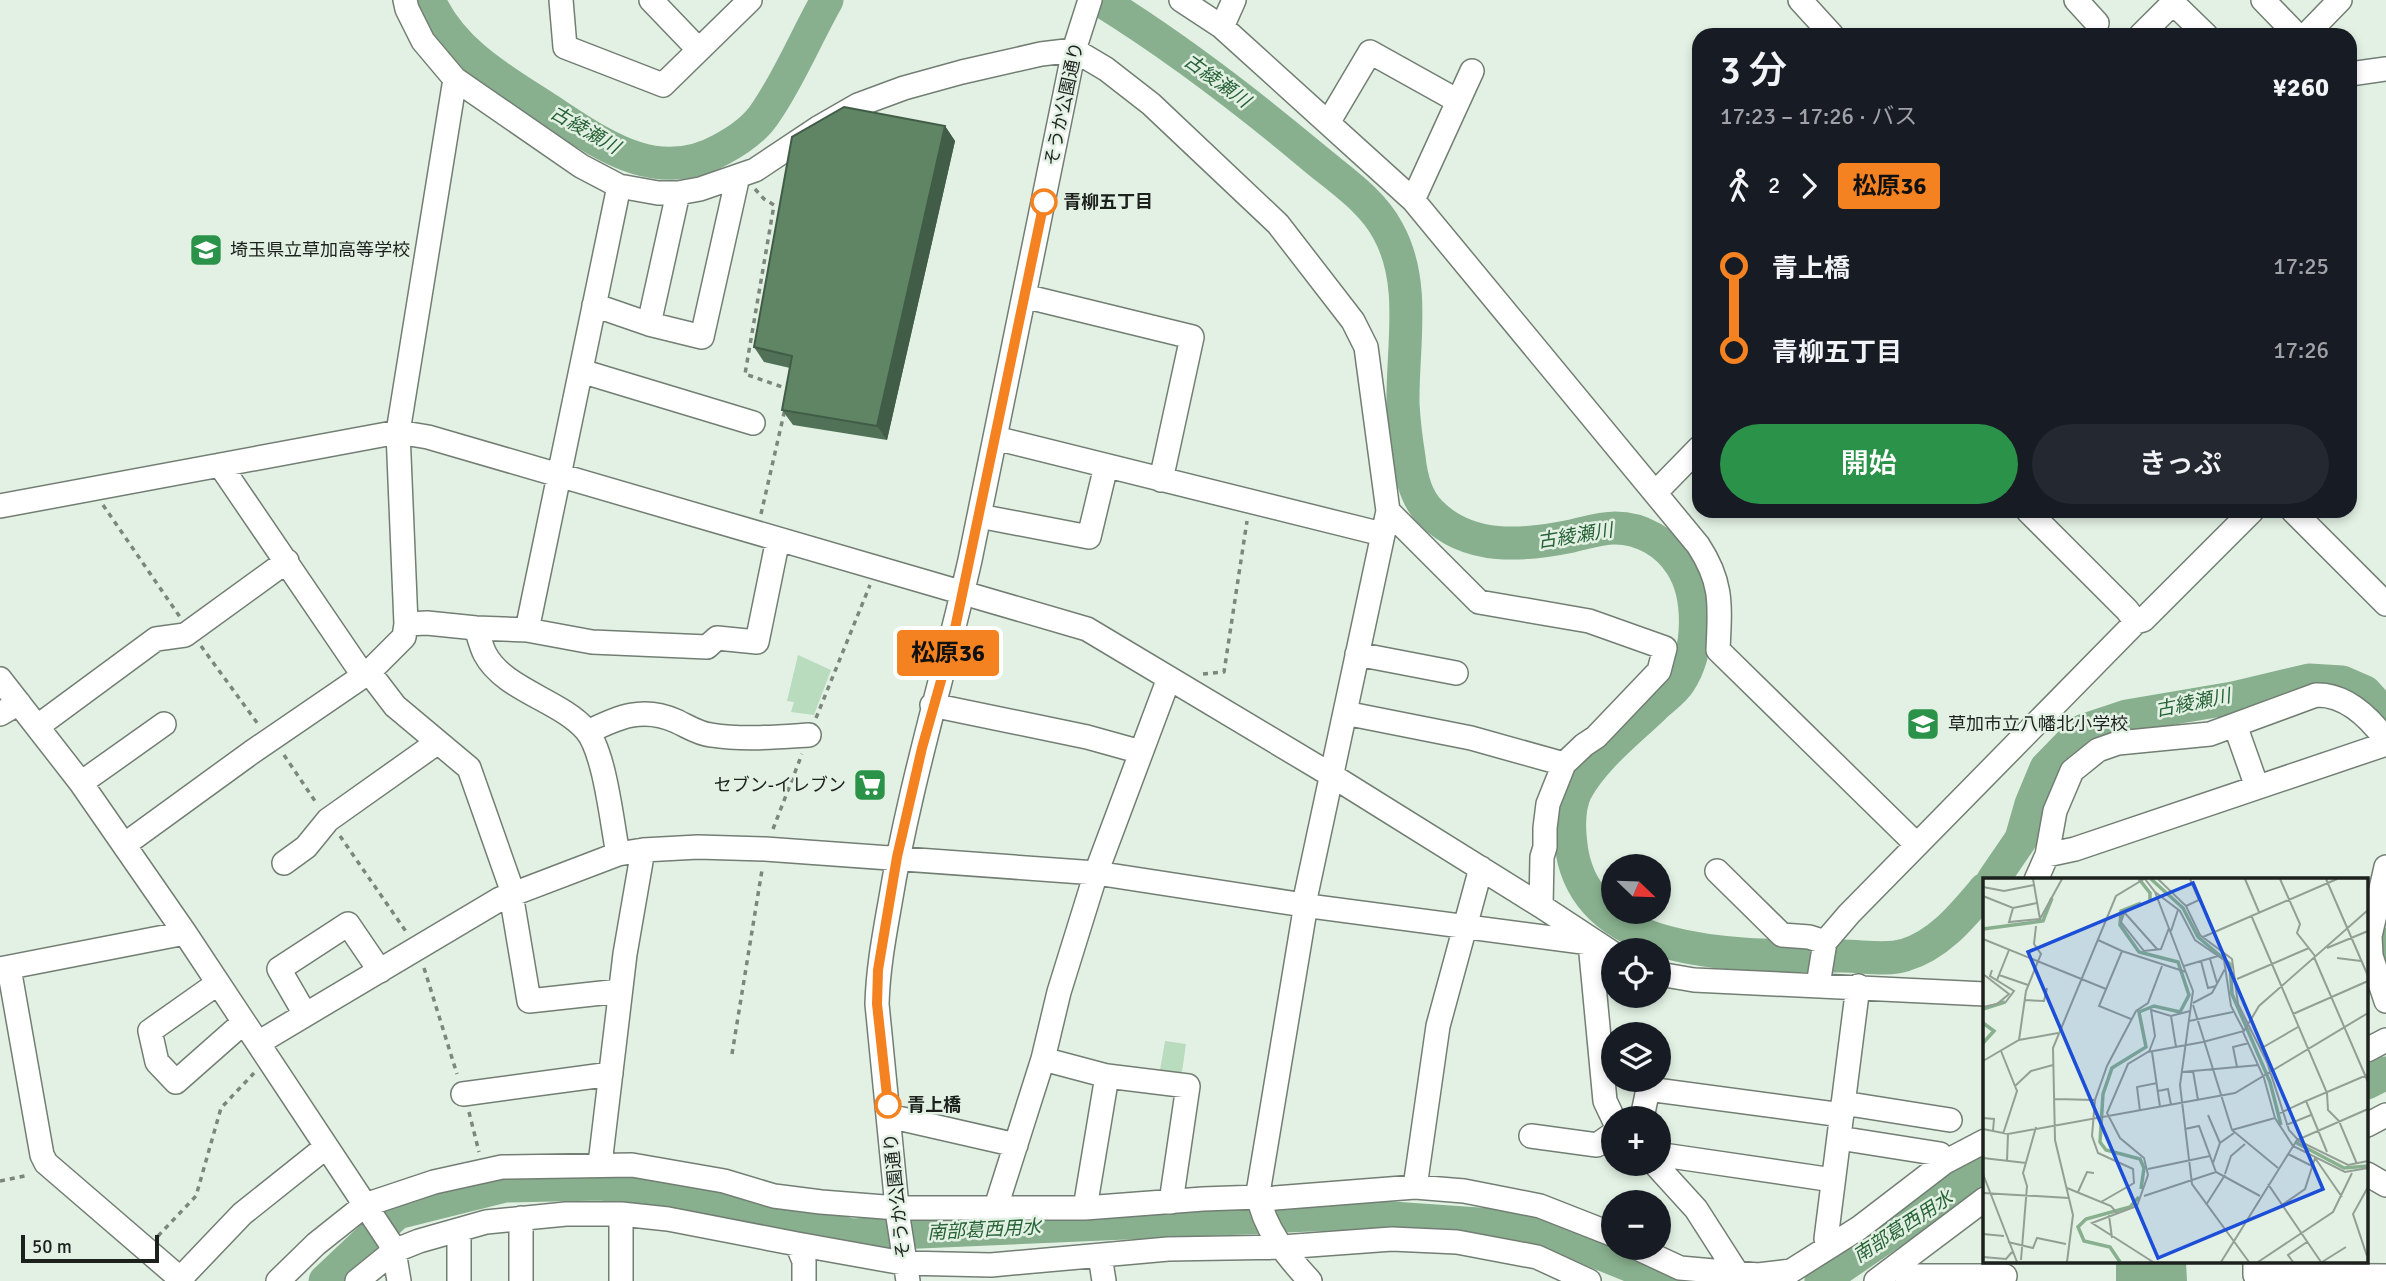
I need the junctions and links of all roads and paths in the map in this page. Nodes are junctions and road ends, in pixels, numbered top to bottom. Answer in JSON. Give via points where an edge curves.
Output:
{"nodes":[{"id":1,"x":405,"y":0,"type":"edge"},
{"id":2,"x":561,"y":0,"type":"edge"},
{"id":3,"x":651,"y":0,"type":"edge"},
{"id":4,"x":750,"y":0,"type":"edge"},
{"id":5,"x":1090,"y":0,"type":"edge"},
{"id":6,"x":1181,"y":0,"type":"edge"},
{"id":7,"x":1234,"y":0,"type":"edge"},
{"id":8,"x":1800,"y":0,"type":"edge"},
{"id":9,"x":2076,"y":0,"type":"edge"},
{"id":10,"x":2263,"y":0,"type":"edge"},
{"id":11,"x":2340,"y":0,"type":"edge"},
{"id":12,"x":2097,"y":23,"type":"dead end"},
{"id":13,"x":1222,"y":27,"type":"junction"},
{"id":14,"x":1826,"y":28,"type":"edge"},
{"id":15,"x":2148,"y":28,"type":"edge"},
{"id":16,"x":2199,"y":28,"type":"edge"},
{"id":17,"x":2290,"y":28,"type":"edge"},
{"id":18,"x":2313,"y":28,"type":"edge"},
{"id":19,"x":1077,"y":41,"type":"junction"},
{"id":20,"x":698,"y":49,"type":"junction"},
{"id":21,"x":2386,"y":69,"type":"edge"},
{"id":22,"x":1472,"y":71,"type":"dead end"},
{"id":23,"x":2357,"y":73,"type":"edge"},
{"id":24,"x":456,"y":79,"type":"junction"},
{"id":25,"x":1458,"y":100,"type":"junction"},
{"id":26,"x":1328,"y":123,"type":"junction"},
{"id":27,"x":740,"y":176,"type":"junction"},
{"id":28,"x":620,"y":186,"type":"junction"},
{"id":29,"x":678,"y":193,"type":"junction"},
{"id":30,"x":1413,"y":200,"type":"junction"},
{"id":31,"x":1024,"y":296,"type":"junction"},
{"id":32,"x":594,"y":305,"type":"junction"},
{"id":33,"x":649,"y":324,"type":"junction"},
{"id":34,"x":581,"y":371,"type":"junction"},
{"id":35,"x":753,"y":423,"type":"dead end"},
{"id":36,"x":398,"y":432,"type":"junction"},
{"id":37,"x":995,"y":438,"type":"junction"},
{"id":38,"x":1692,"y":455,"type":"edge"},
{"id":39,"x":220,"y":465,"type":"junction"},
{"id":40,"x":1106,"y":466,"type":"junction"},
{"id":41,"x":558,"y":474,"type":"junction"},
{"id":42,"x":1161,"y":480,"type":"junction"},
{"id":43,"x":1654,"y":493,"type":"junction"},
{"id":44,"x":1250,"y":501,"type":"junction"},
{"id":45,"x":0,"y":506,"type":"edge"},
{"id":46,"x":1388,"y":511,"type":"junction"},
{"id":47,"x":979,"y":516,"type":"junction"},
{"id":48,"x":2035,"y":518,"type":"edge"},
{"id":49,"x":2245,"y":518,"type":"edge"},
{"id":50,"x":2300,"y":518,"type":"edge"},
{"id":51,"x":759,"y":522,"type":"dead end"},
{"id":52,"x":1382,"y":534,"type":"junction"},
{"id":53,"x":778,"y":539,"type":"junction"},
{"id":54,"x":287,"y":561,"type":"junction"},
{"id":55,"x":876,"y":567,"type":"junction"},
{"id":56,"x":962,"y":593,"type":"junction"},
{"id":57,"x":2386,"y":604,"type":"edge"},
{"id":58,"x":2136,"y":622,"type":"junction"},
{"id":59,"x":406,"y":624,"type":"junction"},
{"id":60,"x":476,"y":628,"type":"junction"},
{"id":61,"x":527,"y":630,"type":"junction"},
{"id":62,"x":1357,"y":654,"type":"junction"},
{"id":63,"x":366,"y":673,"type":"junction"},
{"id":64,"x":1455,"y":673,"type":"dead end"},
{"id":65,"x":0,"y":679,"type":"edge"},
{"id":66,"x":1172,"y":680,"type":"junction"},
{"id":67,"x":932,"y":705,"type":"junction"},
{"id":68,"x":10,"y":709,"type":"edge"},
{"id":69,"x":1345,"y":713,"type":"junction"},
{"id":70,"x":164,"y":724,"type":"dead end"},
{"id":71,"x":2235,"y":725,"type":"junction"},
{"id":72,"x":37,"y":726,"type":"junction"},
{"id":73,"x":588,"y":732,"type":"junction"},
{"id":74,"x":800,"y":733,"type":"junction"},
{"id":75,"x":438,"y":742,"type":"junction"},
{"id":76,"x":2386,"y":742,"type":"edge"},
{"id":77,"x":1141,"y":752,"type":"junction"},
{"id":78,"x":1564,"y":764,"type":"junction"},
{"id":79,"x":1331,"y":775,"type":"junction"},
{"id":80,"x":81,"y":783,"type":"junction"},
{"id":81,"x":2257,"y":787,"type":"junction"},
{"id":82,"x":124,"y":845,"type":"junction"},
{"id":83,"x":1917,"y":845,"type":"junction"},
{"id":84,"x":765,"y":849,"type":"junction"},
{"id":85,"x":643,"y":850,"type":"junction"},
{"id":86,"x":618,"y":854,"type":"junction"},
{"id":87,"x":2047,"y":855,"type":"junction"},
{"id":88,"x":897,"y":857,"type":"junction"},
{"id":89,"x":284,"y":863,"type":"dead end"},
{"id":90,"x":2386,"y":867,"type":"edge"},
{"id":91,"x":1481,"y":868,"type":"junction"},
{"id":92,"x":1717,"y":871,"type":"dead end"},
{"id":93,"x":1096,"y":873,"type":"junction"},
{"id":94,"x":2037,"y":878,"type":"edge"},
{"id":95,"x":512,"y":893,"type":"junction"},
{"id":96,"x":1305,"y":904,"type":"junction"},
{"id":97,"x":1542,"y":906,"type":"junction"},
{"id":98,"x":1465,"y":927,"type":"junction"},
{"id":99,"x":185,"y":933,"type":"junction"},
{"id":100,"x":1825,"y":942,"type":"junction"},
{"id":101,"x":1601,"y":947,"type":"edge"},
{"id":102,"x":1601,"y":948,"type":"edge"},
{"id":103,"x":5,"y":969,"type":"edge"},
{"id":104,"x":380,"y":971,"type":"junction"},
{"id":105,"x":1671,"y":976,"type":"edge"},
{"id":106,"x":218,"y":983,"type":"junction"},
{"id":107,"x":1818,"y":985,"type":"junction"},
{"id":108,"x":1858,"y":986,"type":"junction"},
{"id":109,"x":620,"y":991,"type":"junction"},
{"id":110,"x":1983,"y":994,"type":"edge"},
{"id":111,"x":2368,"y":1002,"type":"edge"},
{"id":112,"x":2386,"y":1002,"type":"edge"},
{"id":113,"x":1604,"y":1008,"type":"edge"},
{"id":114,"x":305,"y":1014,"type":"junction"},
{"id":115,"x":244,"y":1022,"type":"junction"},
{"id":116,"x":2386,"y":1040,"type":"edge"},
{"id":117,"x":258,"y":1043,"type":"junction"},
{"id":118,"x":2368,"y":1049,"type":"edge"},
{"id":119,"x":732,"y":1054,"type":"dead end"},
{"id":120,"x":1043,"y":1059,"type":"junction"},
{"id":121,"x":261,"y":1066,"type":"dead end"},
{"id":122,"x":611,"y":1074,"type":"junction"},
{"id":123,"x":1107,"y":1076,"type":"junction"},
{"id":124,"x":463,"y":1094,"type":"dead end"},
{"id":125,"x":1607,"y":1106,"type":"edge"},
{"id":126,"x":1644,"y":1106,"type":"edge"},
{"id":127,"x":1842,"y":1109,"type":"junction"},
{"id":128,"x":2386,"y":1115,"type":"edge"},
{"id":129,"x":889,"y":1116,"type":"junction"},
{"id":130,"x":1950,"y":1120,"type":"dead end"},
{"id":131,"x":2368,"y":1124,"type":"edge"},
{"id":132,"x":1531,"y":1136,"type":"dead end"},
{"id":133,"x":1839,"y":1138,"type":"junction"},
{"id":134,"x":1601,"y":1142,"type":"edge"},
{"id":135,"x":1983,"y":1142,"type":"edge"},
{"id":136,"x":1016,"y":1145,"type":"junction"},
{"id":137,"x":326,"y":1147,"type":"junction"},
{"id":138,"x":1671,"y":1156,"type":"edge"},
{"id":139,"x":1945,"y":1162,"type":"junction"},
{"id":140,"x":600,"y":1164,"type":"junction"},
{"id":141,"x":54,"y":1169,"type":"junction"},
{"id":142,"x":2368,"y":1175,"type":"edge"},
{"id":143,"x":1669,"y":1176,"type":"edge"},
{"id":144,"x":1833,"y":1180,"type":"junction"},
{"id":145,"x":0,"y":1181,"type":"edge"},
{"id":146,"x":2386,"y":1185,"type":"edge"},
{"id":147,"x":1415,"y":1187,"type":"junction"},
{"id":148,"x":1259,"y":1199,"type":"junction"},
{"id":149,"x":1983,"y":1200,"type":"edge"},
{"id":150,"x":1171,"y":1202,"type":"junction"},
{"id":151,"x":367,"y":1208,"type":"junction"},
{"id":152,"x":1085,"y":1208,"type":"junction"},
{"id":153,"x":995,"y":1210,"type":"junction"},
{"id":154,"x":897,"y":1212,"type":"junction"},
{"id":155,"x":621,"y":1214,"type":"junction"},
{"id":156,"x":521,"y":1218,"type":"junction"},
{"id":157,"x":459,"y":1230,"type":"junction"},
{"id":158,"x":1601,"y":1230,"type":"edge"},
{"id":159,"x":797,"y":1244,"type":"junction"},
{"id":160,"x":1279,"y":1244,"type":"junction"},
{"id":161,"x":391,"y":1246,"type":"junction"},
{"id":162,"x":1831,"y":1246,"type":"junction"},
{"id":163,"x":145,"y":1248,"type":"junction"},
{"id":164,"x":1100,"y":1256,"type":"junction"},
{"id":165,"x":1663,"y":1260,"type":"edge"},
{"id":166,"x":2255,"y":1264,"type":"edge"},
{"id":167,"x":905,"y":1265,"type":"edge"},
{"id":168,"x":1897,"y":1265,"type":"junction"},
{"id":169,"x":992,"y":1273,"type":"edge"},
{"id":170,"x":1737,"y":1273,"type":"junction"},
{"id":171,"x":2005,"y":1273,"type":"edge"},
{"id":172,"x":2386,"y":1276,"type":"edge"},
{"id":173,"x":182,"y":1280,"type":"edge"},
{"id":174,"x":278,"y":1281,"type":"edge"},
{"id":175,"x":357,"y":1281,"type":"edge"},
{"id":176,"x":398,"y":1281,"type":"edge"},
{"id":177,"x":459,"y":1281,"type":"edge"},
{"id":178,"x":521,"y":1281,"type":"edge"},
{"id":179,"x":621,"y":1281,"type":"edge"},
{"id":180,"x":804,"y":1281,"type":"edge"},
{"id":181,"x":1104,"y":1281,"type":"edge"},
{"id":182,"x":1310,"y":1281,"type":"edge"},
{"id":183,"x":1589,"y":1281,"type":"edge"},
{"id":184,"x":1876,"y":1281,"type":"edge"}],
"edges":[{"from":1,"to":24,"type":"street","via":[[423,41]]},
{"from":2,"to":20,"type":"street","via":[[565,47],[663,85]]},
{"from":3,"to":20,"type":"street"},
{"from":4,"to":20,"type":"street"},
{"from":5,"to":19,"type":"street","name":"そうか公園通り"},
{"from":6,"to":13,"type":"street"},
{"from":7,"to":13,"type":"street"},
{"from":8,"to":14,"type":"street"},
{"from":9,"to":12,"type":"street"},
{"from":10,"to":17,"type":"street"},
{"from":11,"to":18,"type":"street"},
{"from":13,"to":26,"type":"street"},
{"from":15,"to":16,"type":"street","via":[[2173,3]]},
{"from":19,"to":27,"type":"street","via":[[904,88],[858,106]]},
{"from":19,"to":31,"type":"street","name":"そうか公園通り"},
{"from":19,"to":46,"type":"street","via":[[1278,224],[1353,321],[1366,347]]},
{"from":21,"to":23,"type":"street"},
{"from":22,"to":25,"type":"street"},
{"from":24,"to":28,"type":"street","via":[[581,166]]},
{"from":24,"to":36,"type":"street"},
{"from":25,"to":26,"type":"street","via":[[1370,52]]},
{"from":25,"to":30,"type":"street"},
{"from":26,"to":30,"type":"street"},
{"from":27,"to":29,"type":"street"},
{"from":27,"to":33,"type":"street","via":[[702,337]]},
{"from":27,"to":51,"type":"path","via":[[774,205],[746,374],[789,389]]},
{"from":28,"to":29,"type":"street"},
{"from":28,"to":32,"type":"street"},
{"from":29,"to":33,"type":"street"},
{"from":30,"to":43,"type":"street"},
{"from":31,"to":37,"type":"street","name":"そうか公園通り"},
{"from":31,"to":42,"type":"street","via":[[1192,337]]},
{"from":32,"to":33,"type":"street"},
{"from":32,"to":34,"type":"street"},
{"from":34,"to":35,"type":"street"},
{"from":34,"to":41,"type":"street"},
{"from":36,"to":39,"type":"street"},
{"from":36,"to":41,"type":"street"},
{"from":36,"to":59,"type":"street"},
{"from":37,"to":40,"type":"street"},
{"from":37,"to":47,"type":"street","name":"そうか公園通り"},
{"from":38,"to":43,"type":"street"},
{"from":39,"to":45,"type":"street"},
{"from":39,"to":54,"type":"street"},
{"from":40,"to":42,"type":"street"},
{"from":40,"to":47,"type":"street","via":[[1089,537]]},
{"from":41,"to":53,"type":"street"},
{"from":41,"to":61,"type":"street"},
{"from":42,"to":44,"type":"street"},
{"from":43,"to":83,"type":"street","via":[[1698,545],[1715,576],[1720,606],[1718,650]]},
{"from":44,"to":52,"type":"street"},
{"from":44,"to":66,"type":"path","via":[[1224,672],[1181,670]]},
{"from":46,"to":52,"type":"street"},
{"from":46,"to":78,"type":"street","via":[[1479,602],[1589,621],[1665,648],[1659,671]]},
{"from":47,"to":56,"type":"street","name":"そうか公園通り"},
{"from":48,"to":58,"type":"street"},
{"from":49,"to":58,"type":"street"},
{"from":50,"to":57,"type":"street"},
{"from":52,"to":62,"type":"street"},
{"from":53,"to":55,"type":"street"},
{"from":53,"to":61,"type":"street","via":[[758,642],[717,638],[707,647],[592,642]]},
{"from":54,"to":63,"type":"street"},
{"from":54,"to":72,"type":"street","via":[[185,635],[156,639]]},
{"from":55,"to":56,"type":"street"},
{"from":55,"to":74,"type":"path"},
{"from":56,"to":66,"type":"street","via":[[1087,629]]},
{"from":56,"to":67,"type":"street","name":"そうか公園通り"},
{"from":58,"to":83,"type":"street"},
{"from":59,"to":60,"type":"street"},
{"from":59,"to":63,"type":"street","via":[[404,638]]},
{"from":60,"to":61,"type":"street"},
{"from":60,"to":73,"type":"street","via":[[485,655],[498,669],[528,693],[568,713]]},
{"from":62,"to":64,"type":"street"},
{"from":62,"to":69,"type":"street"},
{"from":63,"to":75,"type":"street"},
{"from":63,"to":82,"type":"street"},
{"from":65,"to":68,"type":"street"},
{"from":66,"to":77,"type":"street"},
{"from":66,"to":79,"type":"street"},
{"from":67,"to":77,"type":"street"},
{"from":67,"to":88,"type":"street","name":"そうか公園通り"},
{"from":68,"to":72,"type":"street"},
{"from":69,"to":78,"type":"street","via":[[1471,738]]},
{"from":69,"to":79,"type":"street"},
{"from":70,"to":80,"type":"street"},
{"from":71,"to":76,"type":"street","via":[[2316,695],[2330,695],[2356,709]]},
{"from":71,"to":81,"type":"street"},
{"from":71,"to":87,"type":"street","via":[[2210,734],[2118,743],[2098,750],[2072,771],[2055,811]]},
{"from":72,"to":80,"type":"street"},
{"from":73,"to":74,"type":"street","via":[[636,713],[671,719],[707,735]]},
{"from":73,"to":86,"type":"street","via":[[599,759]]},
{"from":74,"to":84,"type":"path"},
{"from":75,"to":89,"type":"street","via":[[328,820],[306,847]]},
{"from":75,"to":95,"type":"street","via":[[469,768]]},
{"from":76,"to":81,"type":"street"},
{"from":77,"to":93,"type":"street"},
{"from":78,"to":97,"type":"street","via":[[1548,804]]},
{"from":79,"to":91,"type":"street"},
{"from":79,"to":96,"type":"street"},
{"from":80,"to":82,"type":"street"},
{"from":81,"to":87,"type":"street"},
{"from":82,"to":99,"type":"street"},
{"from":83,"to":100,"type":"street"},
{"from":84,"to":85,"type":"street","via":[[698,846]]},
{"from":84,"to":88,"type":"street"},
{"from":84,"to":119,"type":"path"},
{"from":85,"to":86,"type":"street"},
{"from":85,"to":109,"type":"street"},
{"from":86,"to":95,"type":"street"},
{"from":87,"to":94,"type":"street"},
{"from":88,"to":93,"type":"street"},
{"from":88,"to":129,"type":"street","name":"そうか公園通り","via":[[877,992]]},
{"from":90,"to":112,"type":"street","via":[[2370,936],[2371,956]]},
{"from":91,"to":97,"type":"street"},
{"from":91,"to":98,"type":"street"},
{"from":92,"to":100,"type":"street","via":[[1782,935]]},
{"from":93,"to":96,"type":"street"},
{"from":93,"to":120,"type":"street"},
{"from":95,"to":104,"type":"street"},
{"from":95,"to":109,"type":"street","via":[[529,1002]]},
{"from":96,"to":98,"type":"street"},
{"from":96,"to":148,"type":"street"},
{"from":97,"to":101,"type":"street"},
{"from":98,"to":102,"type":"street"},
{"from":98,"to":147,"type":"street","via":[[1437,1026]]},
{"from":99,"to":103,"type":"street"},
{"from":99,"to":106,"type":"street"},
{"from":100,"to":107,"type":"street"},
{"from":103,"to":141,"type":"street","via":[[42,1155]]},
{"from":104,"to":114,"type":"street"},
{"from":104,"to":114,"type":"street","via":[[348,924],[279,969]]},
{"from":105,"to":107,"type":"street"},
{"from":106,"to":115,"type":"street"},
{"from":106,"to":115,"type":"street","via":[[150,1031],[157,1062],[176,1082]]},
{"from":107,"to":108,"type":"street"},
{"from":108,"to":110,"type":"street"},
{"from":108,"to":127,"type":"street"},
{"from":109,"to":122,"type":"street"},
{"from":111,"to":112,"type":"street"},
{"from":113,"to":125,"type":"street"},
{"from":114,"to":117,"type":"street"},
{"from":115,"to":117,"type":"street"},
{"from":116,"to":118,"type":"street"},
{"from":117,"to":137,"type":"street"},
{"from":120,"to":123,"type":"street"},
{"from":120,"to":136,"type":"street"},
{"from":121,"to":163,"type":"path","via":[[221,1108],[196,1196]]},
{"from":122,"to":124,"type":"street"},
{"from":122,"to":140,"type":"street"},
{"from":123,"to":150,"type":"street","via":[[1188,1086]]},
{"from":123,"to":152,"type":"street"},
{"from":126,"to":127,"type":"street","via":[[1648,1089]]},
{"from":127,"to":130,"type":"street"},
{"from":127,"to":133,"type":"street"},
{"from":128,"to":131,"type":"street"},
{"from":129,"to":136,"type":"street"},
{"from":129,"to":154,"type":"street","name":"そうか公園通り"},
{"from":132,"to":134,"type":"street"},
{"from":133,"to":139,"type":"street","via":[[1940,1154]]},
{"from":133,"to":144,"type":"street"},
{"from":135,"to":139,"type":"street"},
{"from":136,"to":153,"type":"street"},
{"from":137,"to":151,"type":"street"},
{"from":137,"to":173,"type":"street","via":[[242,1214]]},
{"from":138,"to":144,"type":"street"},
{"from":139,"to":162,"type":"street"},
{"from":140,"to":151,"type":"street","via":[[473,1172]]},
{"from":140,"to":154,"type":"street","via":[[677,1172],[786,1198]]},
{"from":141,"to":145,"type":"path"},
{"from":141,"to":163,"type":"street"},
{"from":142,"to":146,"type":"street"},
{"from":143,"to":170,"type":"street"},
{"from":144,"to":162,"type":"street","via":[[1826,1239]]},
{"from":147,"to":148,"type":"street"},
{"from":147,"to":158,"type":"street","via":[[1512,1199]]},
{"from":148,"to":150,"type":"street"},
{"from":148,"to":160,"type":"street"},
{"from":149,"to":168,"type":"street"},
{"from":150,"to":152,"type":"street"},
{"from":151,"to":161,"type":"street"},
{"from":151,"to":174,"type":"street","via":[[316,1244]]},
{"from":152,"to":153,"type":"street"},
{"from":153,"to":154,"type":"street"},
{"from":154,"to":167,"type":"street","name":"そうか公園通り"},
{"from":155,"to":156,"type":"street"},
{"from":155,"to":159,"type":"street"},
{"from":155,"to":179,"type":"street"},
{"from":156,"to":157,"type":"street"},
{"from":156,"to":178,"type":"street"},
{"from":157,"to":161,"type":"street"},
{"from":157,"to":177,"type":"street"},
{"from":159,"to":167,"type":"street"},
{"from":159,"to":180,"type":"street","via":[[804,1261]]},
{"from":160,"to":164,"type":"street"},
{"from":160,"to":182,"type":"street"},
{"from":160,"to":183,"type":"street","via":[[1392,1239],[1457,1242],[1537,1257]]},
{"from":161,"to":175,"type":"street"},
{"from":161,"to":176,"type":"street"},
{"from":162,"to":170,"type":"street","via":[[1791,1271]]},
{"from":163,"to":173,"type":"street"},
{"from":164,"to":169,"type":"street"},
{"from":164,"to":181,"type":"street"},
{"from":165,"to":170,"type":"street","via":[[1680,1268]]},
{"from":166,"to":172,"type":"street","via":[[2255,1275]]},
{"from":167,"to":169,"type":"street"},
{"from":168,"to":171,"type":"street","via":[[1907,1276]]},
{"from":168,"to":184,"type":"street"}]}
